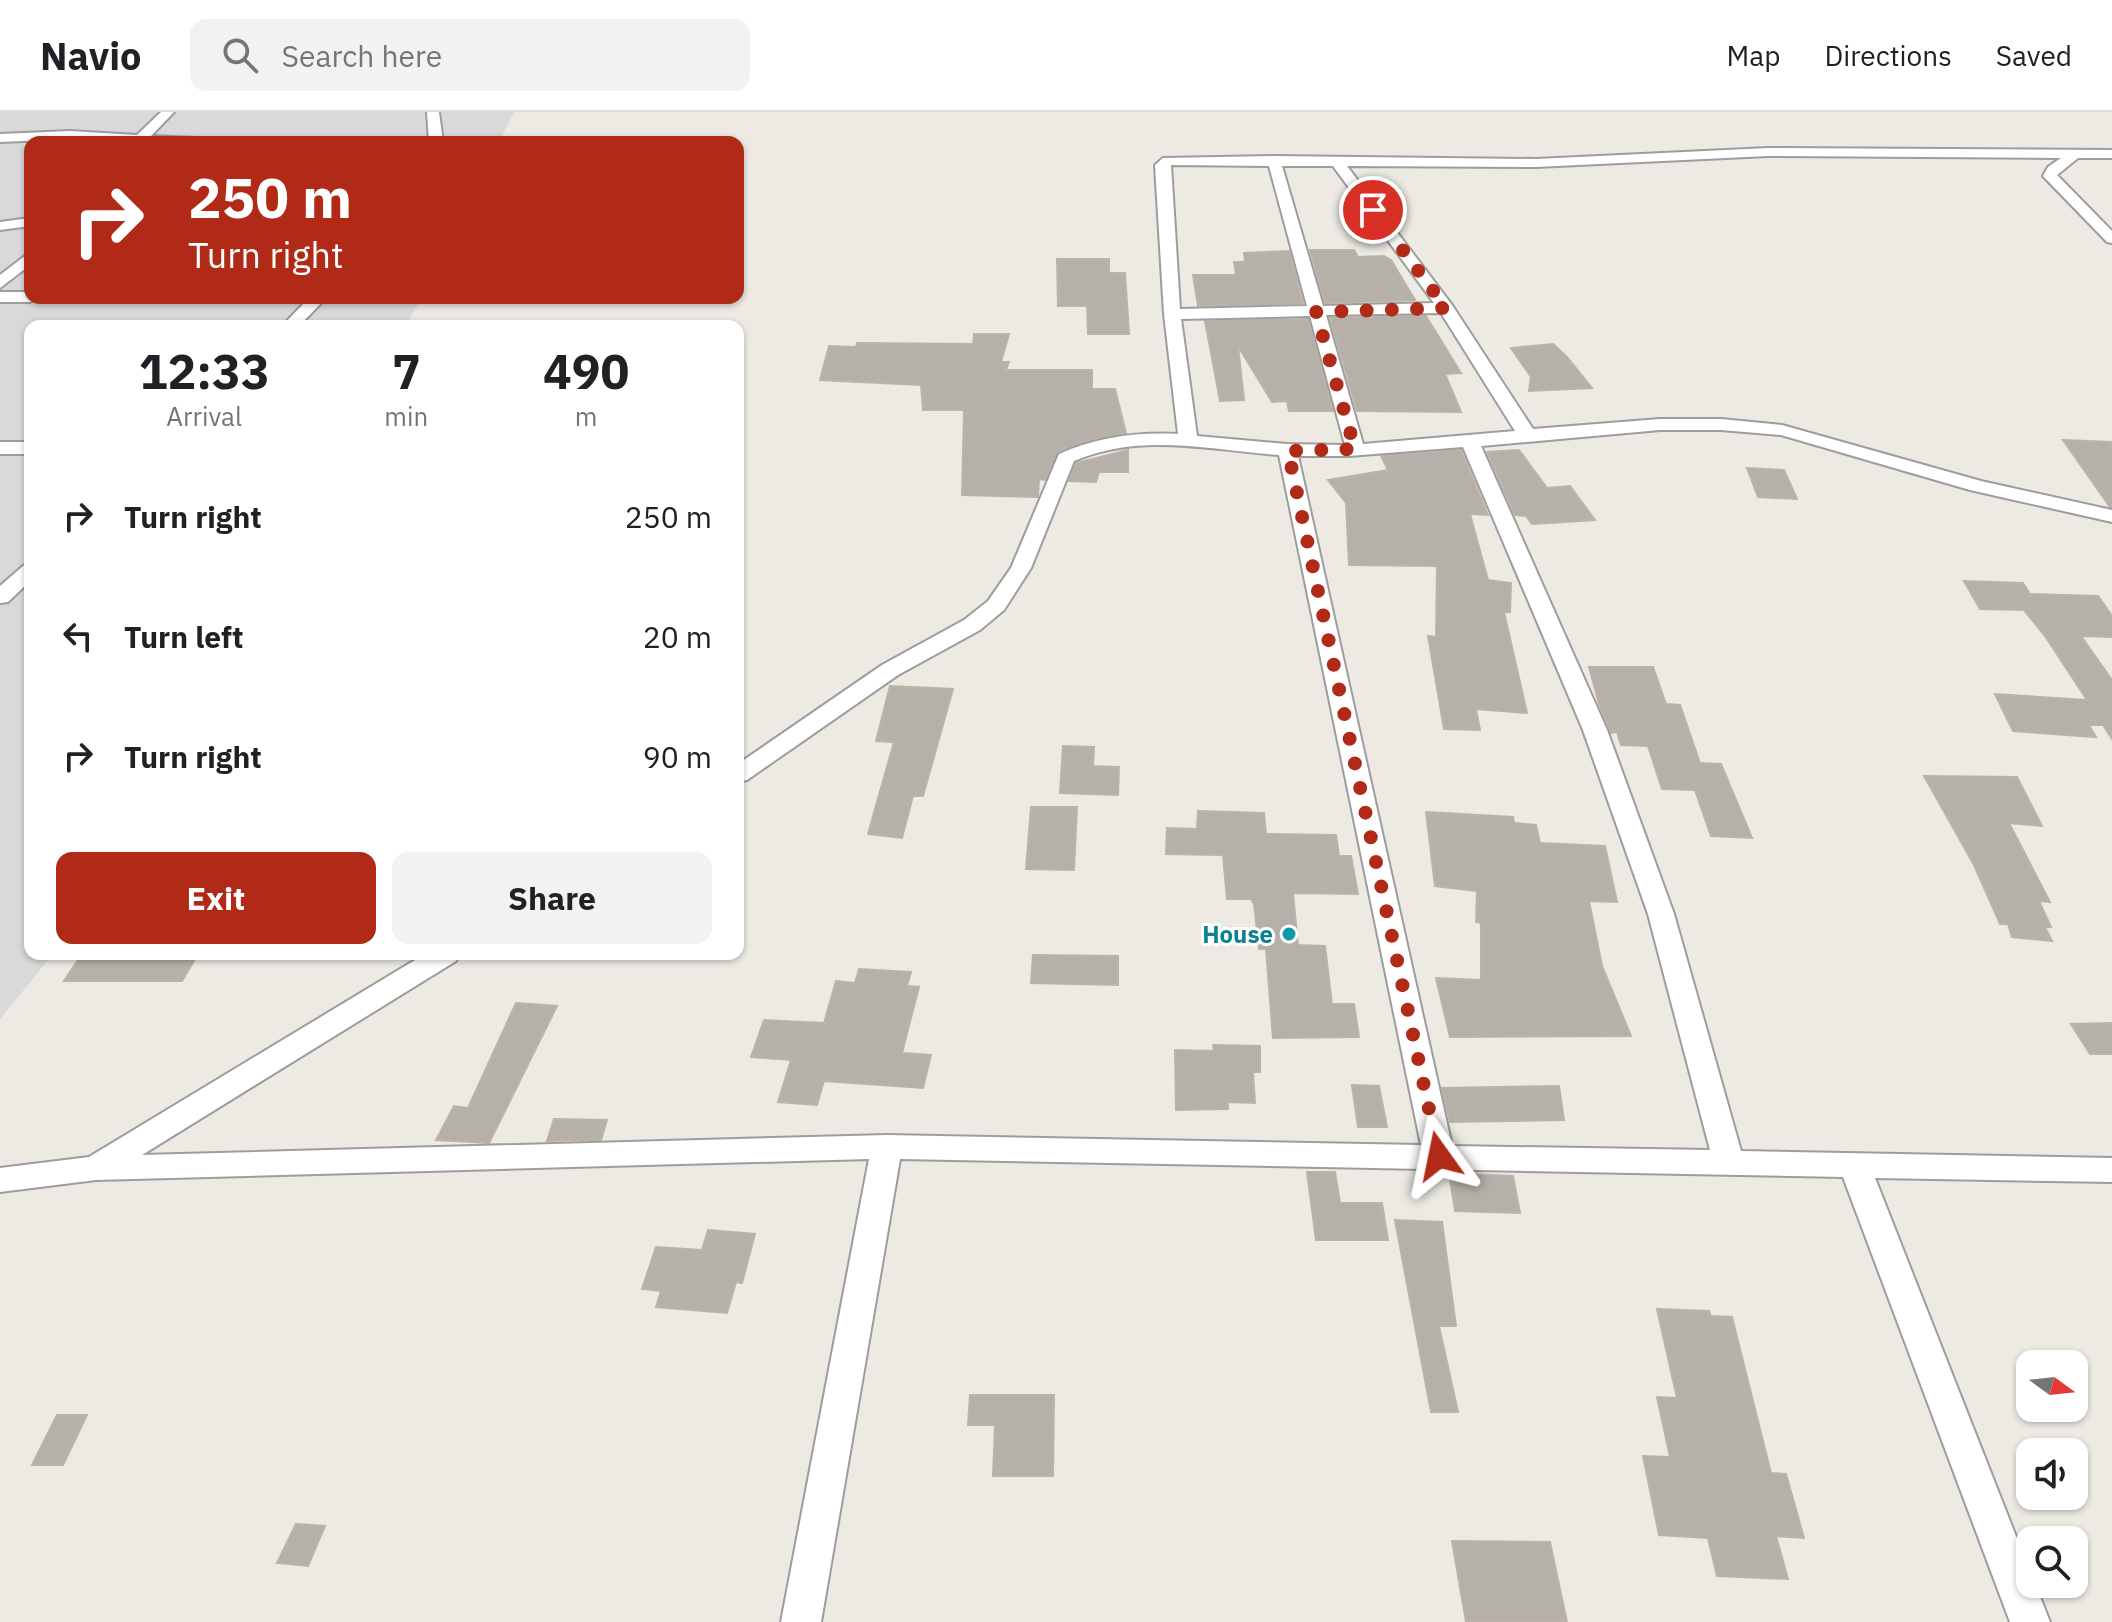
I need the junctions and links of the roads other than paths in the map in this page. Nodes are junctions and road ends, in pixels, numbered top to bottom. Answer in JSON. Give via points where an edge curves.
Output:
{"nodes":[{"id":1,"x":168,"y":112,"type":"edge"},
{"id":2,"x":433,"y":112,"type":"edge"},
{"id":3,"x":47,"y":136,"type":"edge"},
{"id":4,"x":84,"y":136,"type":"edge"},
{"id":5,"x":143,"y":136,"type":"edge"},
{"id":6,"x":435,"y":136,"type":"edge"},
{"id":7,"x":24,"y":137,"type":"edge"},
{"id":8,"x":0,"y":138,"type":"edge"},
{"id":9,"x":2112,"y":154,"type":"edge"},
{"id":10,"x":2073,"y":155,"type":"junction"},
{"id":11,"x":1274,"y":160,"type":"junction"},
{"id":12,"x":1336,"y":161,"type":"junction"},
{"id":13,"x":24,"y":222,"type":"edge"},
{"id":14,"x":0,"y":226,"type":"edge"},
{"id":15,"x":2112,"y":239,"type":"edge"},
{"id":16,"x":24,"y":262,"type":"edge"},
{"id":17,"x":0,"y":283,"type":"edge"},
{"id":18,"x":0,"y":297,"type":"edge"},
{"id":19,"x":24,"y":297,"type":"edge"},
{"id":20,"x":312,"y":304,"type":"edge"},
{"id":21,"x":1446,"y":308,"type":"junction"},
{"id":22,"x":1316,"y":312,"type":"junction"},
{"id":23,"x":1172,"y":314,"type":"junction"},
{"id":24,"x":296,"y":320,"type":"edge"},
{"id":25,"x":1528,"y":436,"type":"junction"},
{"id":26,"x":1188,"y":441,"type":"junction"},
{"id":27,"x":1471,"y":444,"type":"junction"},
{"id":28,"x":0,"y":448,"type":"edge"},
{"id":29,"x":24,"y":448,"type":"edge"},
{"id":30,"x":1355,"y":449,"type":"junction"},
{"id":31,"x":1288,"y":451,"type":"junction"},
{"id":32,"x":2112,"y":516,"type":"edge"},
{"id":33,"x":24,"y":575,"type":"edge"},
{"id":34,"x":0,"y":597,"type":"edge"},
{"id":35,"x":744,"y":771,"type":"edge"},
{"id":36,"x":436,"y":960,"type":"edge"},
{"id":37,"x":887,"y":1147,"type":"junction"},
{"id":38,"x":1439,"y":1156,"type":"junction"},
{"id":39,"x":1729,"y":1162,"type":"junction"},
{"id":40,"x":1855,"y":1167,"type":"junction"},
{"id":41,"x":96,"y":1168,"type":"junction"},
{"id":42,"x":2112,"y":1170,"type":"edge"},
{"id":43,"x":0,"y":1180,"type":"edge"},
{"id":44,"x":801,"y":1622,"type":"edge"},
{"id":45,"x":2030,"y":1622,"type":"edge"}],
"edges":[{"from":1,"to":5,"type":"street"},
{"from":2,"to":6,"type":"street"},
{"from":3,"to":4,"type":"street"},
{"from":7,"to":8,"type":"street"},
{"from":9,"to":10,"type":"street"},
{"from":10,"to":12,"type":"street","via":[[1768,152],[1536,163]]},
{"from":10,"to":15,"type":"street","via":[[2050,176]]},
{"from":11,"to":12,"type":"street"},
{"from":11,"to":22,"type":"street"},
{"from":11,"to":23,"type":"street","via":[[1179,159],[1162,165]]},
{"from":12,"to":21,"type":"street"},
{"from":13,"to":14,"type":"street"},
{"from":16,"to":17,"type":"street"},
{"from":18,"to":19,"type":"street"},
{"from":20,"to":24,"type":"street"},
{"from":21,"to":22,"type":"street"},
{"from":21,"to":25,"type":"street"},
{"from":22,"to":23,"type":"street"},
{"from":22,"to":30,"type":"street"},
{"from":23,"to":26,"type":"street"},
{"from":25,"to":27,"type":"street"},
{"from":25,"to":32,"type":"street","via":[[1682,423],[1752,425]]},
{"from":26,"to":31,"type":"street"},
{"from":26,"to":35,"type":"street","via":[[1107,444],[1066,458],[1021,568],[996,605]]},
{"from":27,"to":30,"type":"street"},
{"from":27,"to":39,"type":"street","via":[[1595,730],[1651,886]]},
{"from":28,"to":29,"type":"street"},
{"from":30,"to":31,"type":"street"},
{"from":31,"to":38,"type":"street"},
{"from":33,"to":34,"type":"street"},
{"from":36,"to":41,"type":"street"},
{"from":37,"to":38,"type":"street"},
{"from":37,"to":41,"type":"street"},
{"from":37,"to":44,"type":"street"},
{"from":38,"to":39,"type":"street"},
{"from":39,"to":40,"type":"street"},
{"from":40,"to":42,"type":"street"},
{"from":40,"to":45,"type":"street"},
{"from":41,"to":43,"type":"street"}]}
